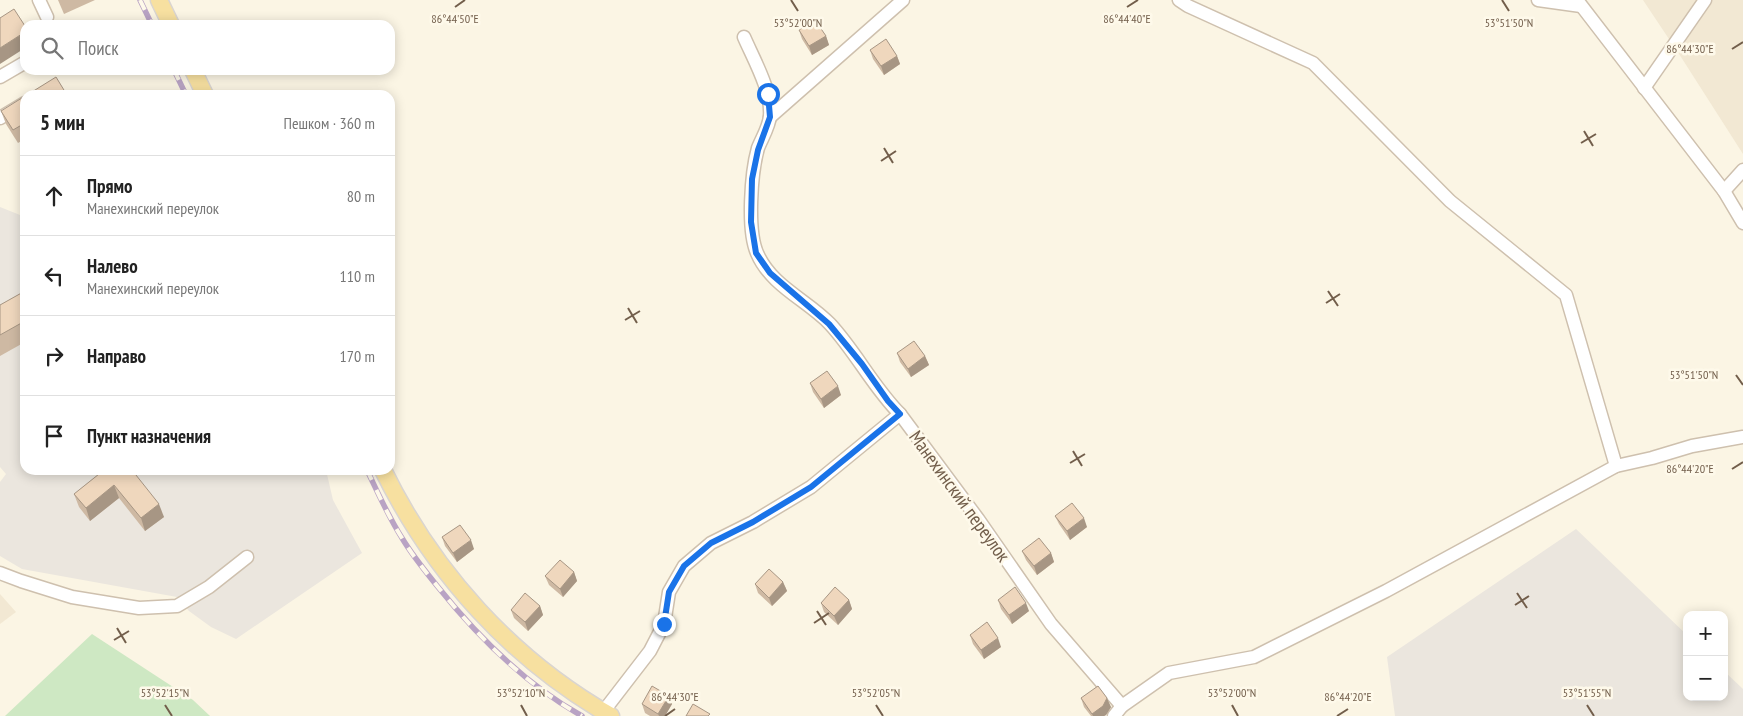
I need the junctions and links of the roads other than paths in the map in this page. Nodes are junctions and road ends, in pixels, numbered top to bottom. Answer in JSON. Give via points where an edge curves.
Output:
{"nodes":[{"id":1,"x":39,"y":0,"type":"edge"},
{"id":2,"x":159,"y":0,"type":"edge"},
{"id":3,"x":903,"y":0,"type":"edge"},
{"id":4,"x":1179,"y":0,"type":"edge"},
{"id":5,"x":1538,"y":0,"type":"edge"},
{"id":6,"x":1704,"y":0,"type":"edge"},
{"id":7,"x":1579,"y":3,"type":"edge"},
{"id":8,"x":48,"y":17,"type":"dead end"},
{"id":9,"x":169,"y":20,"type":"edge"},
{"id":10,"x":744,"y":37,"type":"dead end"},
{"id":11,"x":20,"y":65,"type":"edge"},
{"id":12,"x":195,"y":75,"type":"edge"},
{"id":13,"x":0,"y":77,"type":"edge"},
{"id":14,"x":1644,"y":88,"type":"junction"},
{"id":15,"x":203,"y":90,"type":"edge"},
{"id":16,"x":20,"y":106,"type":"edge"},
{"id":17,"x":770,"y":117,"type":"junction"},
{"id":18,"x":0,"y":118,"type":"edge"},
{"id":19,"x":1743,"y":170,"type":"edge"},
{"id":20,"x":1724,"y":191,"type":"junction"},
{"id":21,"x":1743,"y":224,"type":"edge"},
{"id":22,"x":900,"y":414,"type":"junction"},
{"id":23,"x":1743,"y":437,"type":"edge"},
{"id":24,"x":1616,"y":466,"type":"junction"},
{"id":25,"x":386,"y":475,"type":"edge"},
{"id":26,"x":247,"y":557,"type":"dead end"},
{"id":27,"x":0,"y":573,"type":"edge"},
{"id":28,"x":1118,"y":711,"type":"edge"},
{"id":29,"x":607,"y":714,"type":"edge"}],
"edges":[{"from":1,"to":8,"type":"street"},
{"from":2,"to":9,"type":"main road"},
{"from":3,"to":17,"type":"street"},
{"from":4,"to":24,"type":"street","via":[[1313,63],[1450,201],[1566,295]]},
{"from":5,"to":7,"type":"street"},
{"from":6,"to":14,"type":"street"},
{"from":7,"to":14,"type":"street"},
{"from":10,"to":17,"type":"street","via":[[768,94]]},
{"from":11,"to":13,"type":"street"},
{"from":12,"to":15,"type":"main road"},
{"from":14,"to":20,"type":"street"},
{"from":16,"to":18,"type":"street"},
{"from":17,"to":22,"type":"street","name":"Манехинский переулок","via":[[752,179],[751,222],[756,253],[770,273],[829,324]]},
{"from":19,"to":20,"type":"street"},
{"from":20,"to":21,"type":"street"},
{"from":22,"to":28,"type":"street","name":"Манехинский переулок","via":[[1051,624]]},
{"from":22,"to":29,"type":"street","via":[[811,487],[711,543],[684,566],[669,592],[664,624],[650,651]]},
{"from":23,"to":24,"type":"street","via":[[1692,446]]},
{"from":24,"to":28,"type":"street","via":[[1386,591],[1254,657],[1170,673]]},
{"from":25,"to":29,"type":"main road","via":[[418,531],[455,585],[478,611],[518,650],[577,696]]},
{"from":26,"to":27,"type":"street","via":[[209,587],[177,606],[139,608],[72,597]]}]}
